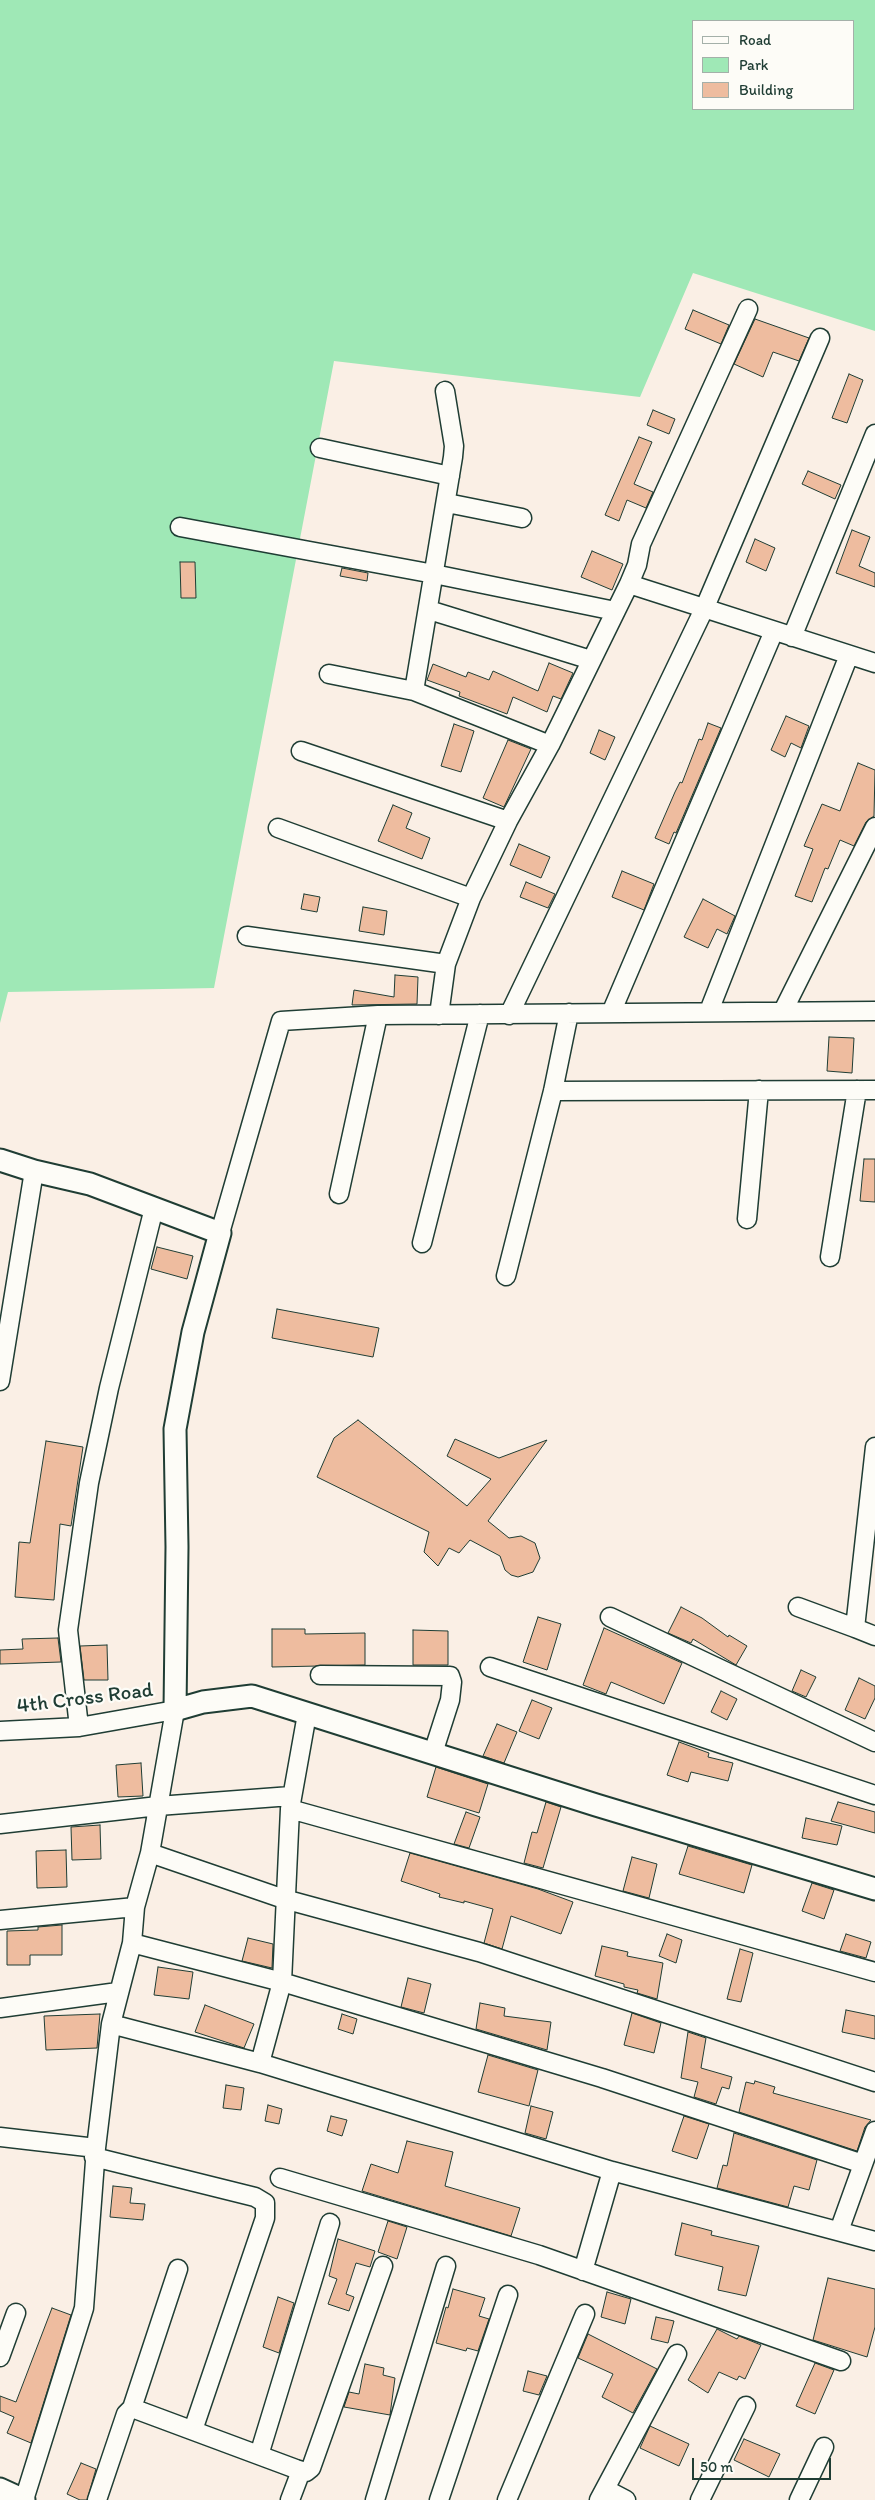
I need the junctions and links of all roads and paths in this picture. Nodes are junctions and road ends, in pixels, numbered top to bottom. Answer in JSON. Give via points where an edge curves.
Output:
{"nodes":[{"id":1,"x":748,"y":309,"type":"dead end"},
{"id":2,"x":820,"y":338,"type":"dead end"},
{"id":3,"x":445,"y":391,"type":"dead end"},
{"id":4,"x":875,"y":434,"type":"edge"},
{"id":5,"x":320,"y":448,"type":"dead end"},
{"id":6,"x":450,"y":476,"type":"junction"},
{"id":7,"x":446,"y":503,"type":"junction"},
{"id":8,"x":522,"y":518,"type":"dead end"},
{"id":9,"x":180,"y":527,"type":"dead end"},
{"id":10,"x":434,"y":574,"type":"junction"},
{"id":11,"x":629,"y":584,"type":"junction"},
{"id":12,"x":705,"y":607,"type":"junction"},
{"id":13,"x":429,"y":610,"type":"junction"},
{"id":14,"x":616,"y":611,"type":"junction"},
{"id":15,"x":774,"y":631,"type":"junction"},
{"id":16,"x":792,"y":637,"type":"junction"},
{"id":17,"x":849,"y":655,"type":"junction"},
{"id":18,"x":874,"y":659,"type":"edge"},
{"id":19,"x":591,"y":660,"type":"junction"},
{"id":20,"x":329,"y":674,"type":"dead end"},
{"id":21,"x":414,"y":691,"type":"junction"},
{"id":22,"x":550,"y":745,"type":"junction"},
{"id":23,"x":301,"y":752,"type":"dead end"},
{"id":24,"x":508,"y":821,"type":"junction"},
{"id":25,"x":875,"y":827,"type":"edge"},
{"id":26,"x":278,"y":828,"type":"dead end"},
{"id":27,"x":471,"y":898,"type":"junction"},
{"id":28,"x":247,"y":936,"type":"dead end"},
{"id":29,"x":446,"y":964,"type":"junction"},
{"id":30,"x":709,"y":1011,"type":"junction"},
{"id":31,"x":783,"y":1011,"type":"junction"},
{"id":32,"x":875,"y":1011,"type":"edge"},
{"id":33,"x":569,"y":1013,"type":"junction"},
{"id":34,"x":611,"y":1013,"type":"junction"},
{"id":35,"x":480,"y":1014,"type":"junction"},
{"id":36,"x":508,"y":1014,"type":"junction"},
{"id":37,"x":378,"y":1015,"type":"junction"},
{"id":38,"x":439,"y":1015,"type":"junction"},
{"id":39,"x":758,"y":1090,"type":"junction"},
{"id":40,"x":857,"y":1090,"type":"junction"},
{"id":41,"x":875,"y":1090,"type":"edge"},
{"id":42,"x":552,"y":1091,"type":"junction"},
{"id":43,"x":0,"y":1160,"type":"edge"},
{"id":44,"x":34,"y":1171,"type":"junction"},
{"id":45,"x":338,"y":1194,"type":"dead end"},
{"id":46,"x":154,"y":1208,"type":"junction"},
{"id":47,"x":747,"y":1219,"type":"dead end"},
{"id":48,"x":220,"y":1233,"type":"junction"},
{"id":49,"x":422,"y":1243,"type":"dead end"},
{"id":50,"x":830,"y":1257,"type":"dead end"},
{"id":51,"x":506,"y":1276,"type":"dead end"},
{"id":52,"x":0,"y":1381,"type":"edge"},
{"id":53,"x":875,"y":1447,"type":"edge"},
{"id":54,"x":798,"y":1607,"type":"dead end"},
{"id":55,"x":610,"y":1617,"type":"dead end"},
{"id":56,"x":855,"y":1628,"type":"junction"},
{"id":57,"x":875,"y":1636,"type":"edge"},
{"id":58,"x":490,"y":1667,"type":"dead end"},
{"id":59,"x":320,"y":1675,"type":"dead end"},
{"id":60,"x":175,"y":1710,"type":"junction"},
{"id":61,"x":307,"y":1714,"type":"junction"},
{"id":62,"x":80,"y":1727,"type":"junction"},
{"id":63,"x":0,"y":1732,"type":"edge"},
{"id":64,"x":875,"y":1742,"type":"edge"},
{"id":65,"x":433,"y":1753,"type":"junction"},
{"id":66,"x":875,"y":1795,"type":"edge"},
{"id":67,"x":290,"y":1802,"type":"junction"},
{"id":68,"x":158,"y":1806,"type":"junction"},
{"id":69,"x":0,"y":1824,"type":"edge"},
{"id":70,"x":150,"y":1853,"type":"junction"},
{"id":71,"x":875,"y":1889,"type":"edge"},
{"id":72,"x":284,"y":1899,"type":"junction"},
{"id":73,"x":135,"y":1906,"type":"junction"},
{"id":74,"x":0,"y":1920,"type":"edge"},
{"id":75,"x":132,"y":1943,"type":"junction"},
{"id":76,"x":875,"y":1972,"type":"edge"},
{"id":77,"x":282,"y":1982,"type":"junction"},
{"id":78,"x":118,"y":1992,"type":"junction"},
{"id":79,"x":0,"y":2008,"type":"edge"},
{"id":80,"x":111,"y":2024,"type":"junction"},
{"id":81,"x":260,"y":2063,"type":"junction"},
{"id":82,"x":875,"y":2082,"type":"edge"},
{"id":83,"x":875,"y":2131,"type":"edge"},
{"id":84,"x":0,"y":2137,"type":"edge"},
{"id":85,"x":95,"y":2152,"type":"junction"},
{"id":86,"x":862,"y":2164,"type":"junction"},
{"id":87,"x":612,"y":2171,"type":"junction"},
{"id":88,"x":280,"y":2178,"type":"dead end"},
{"id":89,"x":330,"y":2223,"type":"dead end"},
{"id":90,"x":839,"y":2231,"type":"junction"},
{"id":91,"x":875,"y":2240,"type":"edge"},
{"id":92,"x":383,"y":2266,"type":"dead end"},
{"id":93,"x":446,"y":2266,"type":"dead end"},
{"id":94,"x":178,"y":2269,"type":"dead end"},
{"id":95,"x":583,"y":2271,"type":"junction"},
{"id":96,"x":508,"y":2295,"type":"dead end"},
{"id":97,"x":16,"y":2313,"type":"dead end"},
{"id":98,"x":585,"y":2314,"type":"dead end"},
{"id":99,"x":677,"y":2354,"type":"dead end"},
{"id":100,"x":0,"y":2357,"type":"edge"},
{"id":101,"x":841,"y":2361,"type":"dead end"},
{"id":102,"x":746,"y":2406,"type":"dead end"},
{"id":103,"x":132,"y":2408,"type":"junction"},
{"id":104,"x":193,"y":2430,"type":"junction"},
{"id":105,"x":824,"y":2447,"type":"dead end"},
{"id":106,"x":259,"y":2455,"type":"junction"},
{"id":107,"x":301,"y":2471,"type":"junction"},
{"id":108,"x":0,"y":2489,"type":"edge"},
{"id":109,"x":602,"y":2494,"type":"edge"},
{"id":110,"x":24,"y":2500,"type":"edge"},
{"id":111,"x":97,"y":2500,"type":"edge"},
{"id":112,"x":290,"y":2500,"type":"edge"},
{"id":113,"x":375,"y":2500,"type":"edge"},
{"id":114,"x":438,"y":2500,"type":"edge"},
{"id":115,"x":507,"y":2500,"type":"edge"},
{"id":116,"x":626,"y":2500,"type":"edge"},
{"id":117,"x":700,"y":2500,"type":"edge"},
{"id":118,"x":799,"y":2500,"type":"edge"}],
"edges":[{"from":1,"to":11,"type":"street","via":[[641,544]]},
{"from":2,"to":12,"type":"street"},
{"from":3,"to":6,"type":"street","via":[[454,446]]},
{"from":4,"to":16,"type":"street"},
{"from":5,"to":6,"type":"street"},
{"from":6,"to":7,"type":"street"},
{"from":7,"to":8,"type":"street"},
{"from":7,"to":10,"type":"street"},
{"from":9,"to":10,"type":"street"},
{"from":10,"to":13,"type":"street"},
{"from":10,"to":14,"type":"street"},
{"from":11,"to":12,"type":"street"},
{"from":11,"to":14,"type":"street"},
{"from":12,"to":15,"type":"street"},
{"from":12,"to":36,"type":"street"},
{"from":13,"to":19,"type":"street"},
{"from":13,"to":21,"type":"street"},
{"from":14,"to":19,"type":"street"},
{"from":15,"to":16,"type":"street"},
{"from":15,"to":34,"type":"street"},
{"from":16,"to":17,"type":"street"},
{"from":17,"to":18,"type":"street"},
{"from":17,"to":30,"type":"street"},
{"from":19,"to":22,"type":"street"},
{"from":20,"to":21,"type":"street"},
{"from":21,"to":22,"type":"street"},
{"from":22,"to":24,"type":"street"},
{"from":23,"to":24,"type":"street"},
{"from":24,"to":27,"type":"street"},
{"from":25,"to":31,"type":"street"},
{"from":26,"to":27,"type":"street"},
{"from":27,"to":29,"type":"street"},
{"from":28,"to":29,"type":"street"},
{"from":29,"to":38,"type":"street"},
{"from":30,"to":31,"type":"street"},
{"from":30,"to":34,"type":"street"},
{"from":31,"to":32,"type":"street"},
{"from":33,"to":34,"type":"street"},
{"from":33,"to":36,"type":"street"},
{"from":33,"to":42,"type":"street"},
{"from":35,"to":36,"type":"street"},
{"from":35,"to":38,"type":"street"},
{"from":35,"to":49,"type":"street"},
{"from":37,"to":38,"type":"street"},
{"from":37,"to":45,"type":"street"},
{"from":37,"to":48,"type":"street","via":[[282,1021]]},
{"from":39,"to":40,"type":"street"},
{"from":39,"to":42,"type":"street"},
{"from":39,"to":47,"type":"street"},
{"from":40,"to":41,"type":"street"},
{"from":40,"to":50,"type":"street"},
{"from":42,"to":51,"type":"street"},
{"from":43,"to":44,"type":"street"},
{"from":44,"to":46,"type":"street","via":[[90,1184]]},
{"from":44,"to":52,"type":"street"},
{"from":46,"to":48,"type":"street"},
{"from":46,"to":62,"type":"street","via":[[108,1388],[89,1483],[68,1630]]},
{"from":48,"to":60,"type":"street","via":[[193,1332],[175,1429]]},
{"from":53,"to":56,"type":"street"},
{"from":54,"to":56,"type":"street"},
{"from":55,"to":64,"type":"street"},
{"from":56,"to":57,"type":"street"},
{"from":58,"to":66,"type":"street"},
{"from":59,"to":65,"type":"street","via":[[450,1676],[450,1700]]},
{"from":60,"to":61,"type":"street","via":[[203,1702],[252,1696]]},
{"from":60,"to":62,"type":"street","name":"4th Cross Road"},
{"from":60,"to":68,"type":"street"},
{"from":61,"to":65,"type":"street"},
{"from":61,"to":67,"type":"street"},
{"from":62,"to":63,"type":"street","name":"4th Cross Road"},
{"from":65,"to":71,"type":"street"},
{"from":67,"to":68,"type":"street"},
{"from":67,"to":72,"type":"street"},
{"from":67,"to":76,"type":"street"},
{"from":68,"to":69,"type":"street"},
{"from":68,"to":70,"type":"street"},
{"from":70,"to":72,"type":"street"},
{"from":70,"to":73,"type":"street"},
{"from":72,"to":77,"type":"street"},
{"from":72,"to":82,"type":"street","via":[[479,1952]]},
{"from":73,"to":74,"type":"street"},
{"from":73,"to":75,"type":"street"},
{"from":75,"to":77,"type":"street"},
{"from":75,"to":78,"type":"street"},
{"from":77,"to":81,"type":"street"},
{"from":77,"to":86,"type":"street","via":[[602,2078]]},
{"from":78,"to":79,"type":"street"},
{"from":78,"to":80,"type":"street"},
{"from":80,"to":81,"type":"street"},
{"from":80,"to":85,"type":"street"},
{"from":81,"to":87,"type":"street"},
{"from":83,"to":86,"type":"street"},
{"from":84,"to":85,"type":"street"},
{"from":85,"to":104,"type":"street","via":[[255,2196],[265,2203],[265,2218]]},
{"from":85,"to":110,"type":"street","via":[[84,2308]]},
{"from":86,"to":90,"type":"street"},
{"from":87,"to":90,"type":"street"},
{"from":87,"to":95,"type":"street"},
{"from":88,"to":95,"type":"street"},
{"from":89,"to":106,"type":"street"},
{"from":90,"to":91,"type":"street"},
{"from":92,"to":107,"type":"street","via":[[311,2468]]},
{"from":93,"to":113,"type":"street"},
{"from":94,"to":103,"type":"street"},
{"from":95,"to":101,"type":"street"},
{"from":96,"to":114,"type":"street"},
{"from":97,"to":100,"type":"street"},
{"from":98,"to":115,"type":"street"},
{"from":99,"to":109,"type":"street"},
{"from":102,"to":117,"type":"street"},
{"from":103,"to":104,"type":"street"},
{"from":103,"to":111,"type":"street","via":[[126,2414]]},
{"from":104,"to":106,"type":"street"},
{"from":105,"to":118,"type":"street"},
{"from":106,"to":107,"type":"street"},
{"from":107,"to":112,"type":"street"},
{"from":108,"to":110,"type":"street"},
{"from":109,"to":116,"type":"street"}]}
